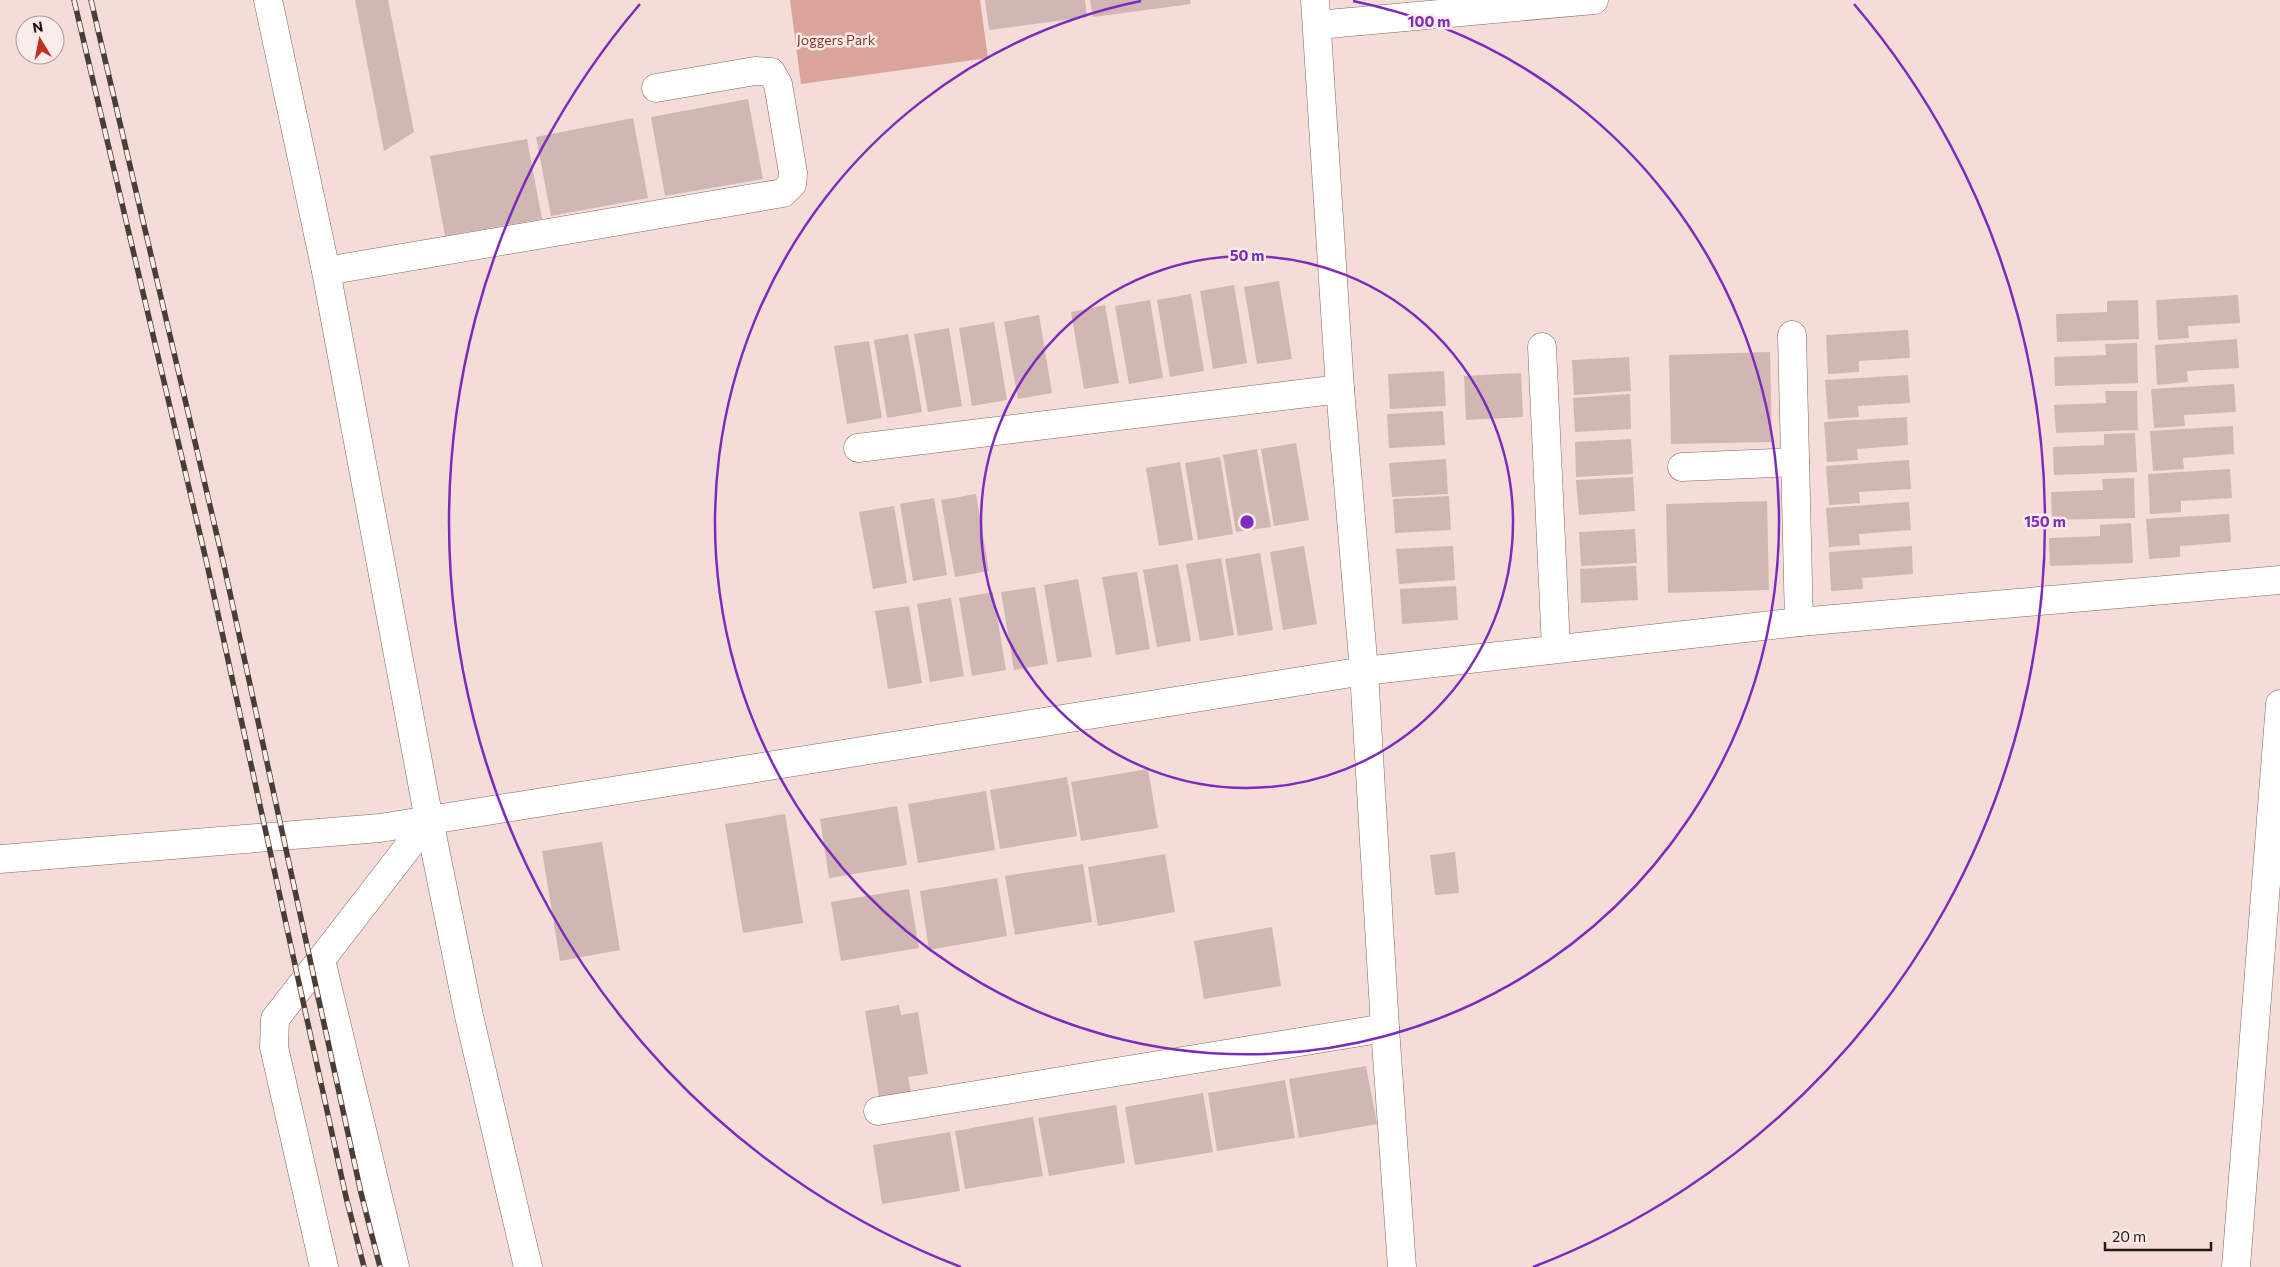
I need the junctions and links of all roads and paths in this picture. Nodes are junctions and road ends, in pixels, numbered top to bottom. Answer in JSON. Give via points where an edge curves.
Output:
{"nodes":[{"id":1,"x":268,"y":0,"type":"edge"},
{"id":2,"x":1594,"y":0,"type":"edge"},
{"id":3,"x":1316,"y":12,"type":"edge"},
{"id":4,"x":656,"y":88,"type":"dead end"},
{"id":5,"x":326,"y":270,"type":"junction"},
{"id":6,"x":1792,"y":335,"type":"dead end"},
{"id":7,"x":1542,"y":347,"type":"dead end"},
{"id":8,"x":1340,"y":389,"type":"junction"},
{"id":9,"x":858,"y":448,"type":"dead end"},
{"id":10,"x":1795,"y":462,"type":"junction"},
{"id":11,"x":1682,"y":467,"type":"dead end"},
{"id":12,"x":2280,"y":580,"type":"edge"},
{"id":13,"x":1799,"y":622,"type":"junction"},
{"id":14,"x":1556,"y":648,"type":"junction"},
{"id":15,"x":1364,"y":671,"type":"junction"},
{"id":16,"x":2280,"y":704,"type":"edge"},
{"id":17,"x":429,"y":820,"type":"junction"},
{"id":18,"x":0,"y":859,"type":"edge"},
{"id":19,"x":321,"y":960,"type":"junction"},
{"id":20,"x":1384,"y":1028,"type":"junction"},
{"id":21,"x":878,"y":1111,"type":"dead end"},
{"id":22,"x":324,"y":1267,"type":"edge"},
{"id":23,"x":395,"y":1267,"type":"edge"},
{"id":24,"x":528,"y":1267,"type":"edge"},
{"id":25,"x":1402,"y":1267,"type":"edge"},
{"id":26,"x":2236,"y":1267,"type":"edge"}],
"edges":[{"from":1,"to":5,"type":"street"},
{"from":2,"to":3,"type":"street"},
{"from":3,"to":8,"type":"street"},
{"from":4,"to":5,"type":"street","via":[[755,71],[771,72],[778,84],[793,173],[792,184],[783,193]]},
{"from":5,"to":17,"type":"street"},
{"from":6,"to":10,"type":"street"},
{"from":7,"to":14,"type":"street"},
{"from":8,"to":9,"type":"street"},
{"from":8,"to":15,"type":"street"},
{"from":10,"to":11,"type":"street"},
{"from":10,"to":13,"type":"street"},
{"from":12,"to":13,"type":"street"},
{"from":13,"to":14,"type":"street"},
{"from":14,"to":15,"type":"street"},
{"from":15,"to":17,"type":"street"},
{"from":15,"to":20,"type":"street"},
{"from":16,"to":26,"type":"street"},
{"from":17,"to":18,"type":"street","via":[[380,828]]},
{"from":17,"to":19,"type":"street"},
{"from":17,"to":24,"type":"street","via":[[469,1016]]},
{"from":19,"to":22,"type":"street","via":[[275,1020],[274,1047]]},
{"from":19,"to":23,"type":"street"},
{"from":20,"to":21,"type":"street"},
{"from":20,"to":25,"type":"street"}]}
